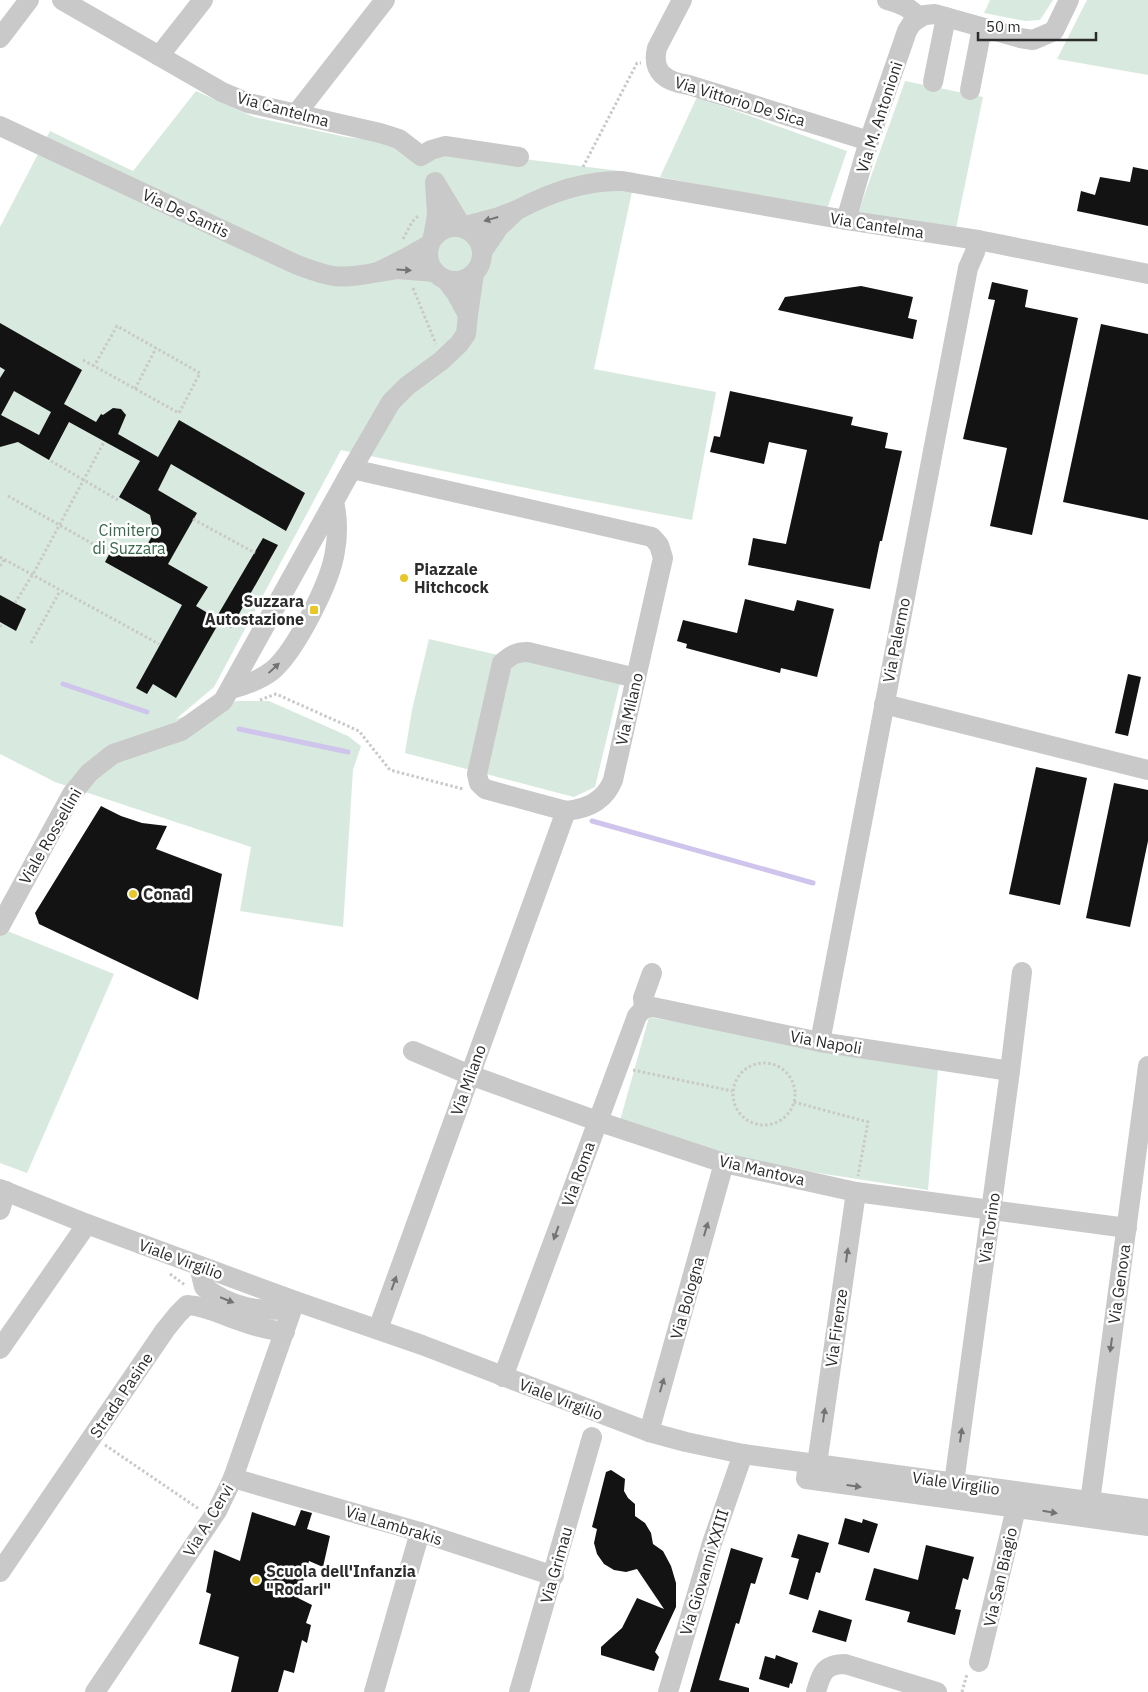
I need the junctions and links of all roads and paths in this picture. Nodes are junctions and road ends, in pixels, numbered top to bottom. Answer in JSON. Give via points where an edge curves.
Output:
{"nodes":[{"id":1,"x":29,"y":0,"type":"edge"},
{"id":2,"x":62,"y":0,"type":"edge"},
{"id":3,"x":203,"y":0,"type":"edge"},
{"id":4,"x":385,"y":0,"type":"edge"},
{"id":5,"x":682,"y":0,"type":"edge"},
{"id":6,"x":887,"y":0,"type":"edge"},
{"id":7,"x":1069,"y":0,"type":"edge"},
{"id":8,"x":946,"y":17,"type":"junction"},
{"id":9,"x":919,"y":18,"type":"junction"},
{"id":10,"x":982,"y":28,"type":"junction"},
{"id":11,"x":0,"y":38,"type":"edge"},
{"id":12,"x":160,"y":56,"type":"junction"},
{"id":13,"x":655,"y":64,"type":"junction"},
{"id":14,"x":933,"y":82,"type":"dead end"},
{"id":15,"x":970,"y":90,"type":"dead end"},
{"id":16,"x":296,"y":114,"type":"junction"},
{"id":17,"x":0,"y":126,"type":"edge"},
{"id":18,"x":869,"y":140,"type":"junction"},
{"id":19,"x":421,"y":156,"type":"junction"},
{"id":20,"x":519,"y":157,"type":"dead end"},
{"id":21,"x":581,"y":170,"type":"dead end"},
{"id":22,"x":435,"y":182,"type":"junction"},
{"id":23,"x":437,"y":204,"type":"junction"},
{"id":24,"x":517,"y":210,"type":"junction"},
{"id":25,"x":846,"y":220,"type":"junction"},
{"id":26,"x":462,"y":227,"type":"junction"},
{"id":27,"x":978,"y":240,"type":"junction"},
{"id":28,"x":431,"y":241,"type":"junction"},
{"id":29,"x":482,"y":252,"type":"junction"},
{"id":30,"x":404,"y":265,"type":"junction"},
{"id":31,"x":474,"y":273,"type":"junction"},
{"id":32,"x":1148,"y":274,"type":"edge"},
{"id":33,"x":441,"y":276,"type":"junction"},
{"id":34,"x":468,"y":315,"type":"junction"},
{"id":35,"x":156,"y":348,"type":"junction"},
{"id":36,"x":435,"y":348,"type":"dead end"},
{"id":37,"x":83,"y":360,"type":"dead end"},
{"id":38,"x":94,"y":366,"type":"junction"},
{"id":39,"x":135,"y":389,"type":"junction"},
{"id":40,"x":104,"y":442,"type":"dead end"},
{"id":41,"x":51,"y":461,"type":"dead end"},
{"id":42,"x":352,"y":469,"type":"junction"},
{"id":43,"x":85,"y":480,"type":"junction"},
{"id":44,"x":8,"y":496,"type":"dead end"},
{"id":45,"x":118,"y":500,"type":"dead end"},
{"id":46,"x":334,"y":502,"type":"junction"},
{"id":47,"x":193,"y":519,"type":"dead end"},
{"id":48,"x":60,"y":526,"type":"junction"},
{"id":49,"x":109,"y":553,"type":"dead end"},
{"id":50,"x":255,"y":553,"type":"dead end"},
{"id":51,"x":2,"y":558,"type":"edge"},
{"id":52,"x":0,"y":566,"type":"edge"},
{"id":53,"x":32,"y":574,"type":"junction"},
{"id":54,"x":60,"y":591,"type":"junction"},
{"id":55,"x":15,"y":603,"type":"dead end"},
{"id":56,"x":31,"y":643,"type":"dead end"},
{"id":57,"x":159,"y":644,"type":"dead end"},
{"id":58,"x":636,"y":678,"type":"junction"},
{"id":59,"x":231,"y":689,"type":"junction"},
{"id":60,"x":256,"y":701,"type":"dead end"},
{"id":61,"x":884,"y":704,"type":"junction"},
{"id":62,"x":1148,"y":770,"type":"edge"},
{"id":63,"x":478,"y":781,"type":"junction"},
{"id":64,"x":566,"y":811,"type":"junction"},
{"id":65,"x":0,"y":926,"type":"edge"},
{"id":66,"x":1022,"y":972,"type":"dead end"},
{"id":67,"x":652,"y":973,"type":"dead end"},
{"id":68,"x":644,"y":1008,"type":"junction"},
{"id":69,"x":820,"y":1042,"type":"junction"},
{"id":70,"x":413,"y":1051,"type":"dead end"},
{"id":71,"x":1148,"y":1066,"type":"edge"},
{"id":72,"x":618,"y":1067,"type":"junction"},
{"id":73,"x":1010,"y":1071,"type":"junction"},
{"id":74,"x":470,"y":1075,"type":"junction"},
{"id":75,"x":732,"y":1090,"type":"junction"},
{"id":76,"x":794,"y":1102,"type":"junction"},
{"id":77,"x":597,"y":1121,"type":"junction"},
{"id":78,"x":724,"y":1163,"type":"junction"},
{"id":79,"x":3,"y":1190,"type":"edge"},
{"id":80,"x":856,"y":1192,"type":"junction"},
{"id":81,"x":992,"y":1209,"type":"junction"},
{"id":82,"x":0,"y":1210,"type":"edge"},
{"id":83,"x":87,"y":1224,"type":"junction"},
{"id":84,"x":1127,"y":1228,"type":"junction"},
{"id":85,"x":294,"y":1305,"type":"junction"},
{"id":86,"x":378,"y":1329,"type":"junction"},
{"id":87,"x":285,"y":1332,"type":"junction"},
{"id":88,"x":0,"y":1349,"type":"edge"},
{"id":89,"x":503,"y":1377,"type":"junction"},
{"id":90,"x":649,"y":1432,"type":"junction"},
{"id":91,"x":93,"y":1436,"type":"junction"},
{"id":92,"x":592,"y":1437,"type":"dead end"},
{"id":93,"x":743,"y":1454,"type":"junction"},
{"id":94,"x":810,"y":1468,"type":"junction"},
{"id":95,"x":233,"y":1478,"type":"junction"},
{"id":96,"x":954,"y":1483,"type":"junction"},
{"id":97,"x":1018,"y":1500,"type":"junction"},
{"id":98,"x":1090,"y":1502,"type":"junction"},
{"id":99,"x":1148,"y":1509,"type":"edge"},
{"id":100,"x":217,"y":1511,"type":"junction"},
{"id":101,"x":1148,"y":1526,"type":"edge"},
{"id":102,"x":420,"y":1532,"type":"junction"},
{"id":103,"x":0,"y":1572,"type":"edge"},
{"id":104,"x":554,"y":1576,"type":"junction"},
{"id":105,"x":979,"y":1662,"type":"dead end"},
{"id":106,"x":94,"y":1692,"type":"edge"},
{"id":107,"x":374,"y":1692,"type":"edge"},
{"id":108,"x":519,"y":1692,"type":"edge"},
{"id":109,"x":668,"y":1692,"type":"edge"},
{"id":110,"x":816,"y":1692,"type":"edge"},
{"id":111,"x":936,"y":1692,"type":"edge"}],
"edges":[{"from":1,"to":11,"type":"street"},
{"from":2,"to":12,"type":"street","name":"Via Cantelma"},
{"from":3,"to":12,"type":"street"},
{"from":4,"to":16,"type":"street"},
{"from":5,"to":13,"type":"street","name":"Via Vittorio De Sica","via":[[657,48]]},
{"from":6,"to":9,"type":"street","via":[[904,5]]},
{"from":7,"to":10,"type":"street","via":[[1054,31],[1033,40]]},
{"from":8,"to":9,"type":"street","via":[[935,14]]},
{"from":8,"to":10,"type":"street"},
{"from":8,"to":14,"type":"street"},
{"from":9,"to":18,"type":"street","name":"Via M. Antonioni","via":[[907,31]]},
{"from":10,"to":15,"type":"street"},
{"from":12,"to":16,"type":"street","name":"Via Cantelma","via":[[222,92],[248,103]]},
{"from":13,"to":18,"type":"street","name":"Via Vittorio De Sica","via":[[664,76],[678,83]]},
{"from":13,"to":21,"type":"path","via":[[637,63]]},
{"from":16,"to":19,"type":"street","name":"Via Cantelma","via":[[380,133],[399,140]]},
{"from":17,"to":30,"type":"street","name":"Via De Santis","via":[[295,264],[335,277],[351,277]]},
{"from":18,"to":25,"type":"street","name":"Via M. Antonioni"},
{"from":19,"to":20,"type":"street","via":[[445,146]]},
{"from":19,"to":22,"type":"street"},
{"from":22,"to":23,"type":"street"},
{"from":22,"to":26,"type":"street"},
{"from":23,"to":28,"type":"street","via":[[436,228]]},
{"from":23,"to":30,"type":"path","via":[[412,222],[401,242]]},
{"from":24,"to":25,"type":"street","name":"Via Cantelma","via":[[568,189],[605,180]]},
{"from":24,"to":26,"type":"street","name":"Via Cantelma","one_way":true},
{"from":24,"to":29,"type":"street","via":[[490,237]]},
{"from":25,"to":27,"type":"street","name":"Via Cantelma"},
{"from":26,"to":28,"type":"street","via":[[446,228]]},
{"from":26,"to":29,"type":"street","via":[[476,236]]},
{"from":27,"to":32,"type":"street","name":"Via Cantelma"},
{"from":27,"to":61,"type":"street","name":"Via Palermo","via":[[968,268]]},
{"from":28,"to":30,"type":"street","name":"Via De Santis"},
{"from":28,"to":33,"type":"street","via":[[427,254],[429,262]]},
{"from":29,"to":31,"type":"street","via":[[482,261]]},
{"from":30,"to":33,"type":"street","one_way":true},
{"from":30,"to":36,"type":"path"},
{"from":31,"to":33,"type":"street","via":[[464,280],[455,281]]},
{"from":31,"to":34,"type":"street"},
{"from":33,"to":34,"type":"street","via":[[456,293]]},
{"from":34,"to":42,"type":"street","via":[[466,334],[459,344],[391,402]]},
{"from":35,"to":38,"type":"path","via":[[117,326]]},
{"from":35,"to":39,"type":"path"},
{"from":35,"to":39,"type":"path","via":[[200,373],[179,413]]},
{"from":37,"to":38,"type":"path"},
{"from":38,"to":39,"type":"path"},
{"from":40,"to":43,"type":"path"},
{"from":41,"to":43,"type":"path"},
{"from":42,"to":46,"type":"street","name":"Viale Rossellini"},
{"from":42,"to":58,"type":"street","name":"Via Milano","via":[[652,537],[663,558]]},
{"from":43,"to":45,"type":"path"},
{"from":43,"to":48,"type":"path"},
{"from":44,"to":48,"type":"path"},
{"from":46,"to":59,"type":"street","name":"Viale Rossellini"},
{"from":59,"to":46,"type":"street","one_way":true,"via":[[254,682],[273,670],[290,651],[327,580],[335,553],[338,521]]},
{"from":47,"to":50,"type":"path"},
{"from":48,"to":49,"type":"path"},
{"from":48,"to":53,"type":"path"},
{"from":51,"to":52,"type":"path"},
{"from":51,"to":53,"type":"path"},
{"from":53,"to":54,"type":"path"},
{"from":53,"to":55,"type":"path"},
{"from":54,"to":56,"type":"path"},
{"from":54,"to":57,"type":"path"},
{"from":58,"to":63,"type":"street","via":[[528,652],[510,655],[502,662]]},
{"from":58,"to":64,"type":"street","name":"Via Milano","via":[[610,789],[590,806]]},
{"from":59,"to":65,"type":"street","name":"Viale Rossellini","via":[[223,701],[181,731],[113,754],[89,773],[72,794]]},
{"from":60,"to":63,"type":"path","via":[[276,694],[359,730],[390,770],[463,789],[469,789]]},
{"from":61,"to":62,"type":"street"},
{"from":61,"to":69,"type":"street","name":"Via Palermo"},
{"from":63,"to":64,"type":"street","via":[[485,789]]},
{"from":64,"to":74,"type":"street","name":"Via Milano"},
{"from":66,"to":73,"type":"street","name":"Via Torino"},
{"from":67,"to":68,"type":"street","name":"Via Roma","via":[[643,998]]},
{"from":68,"to":69,"type":"street","name":"Via Napoli","via":[[653,1007]]},
{"from":68,"to":72,"type":"street","name":"Via Roma","via":[[636,1016]]},
{"from":69,"to":73,"type":"street","name":"Via Napoli"},
{"from":70,"to":74,"type":"street","name":"Via Mantova"},
{"from":71,"to":84,"type":"street","name":"Via Genova"},
{"from":72,"to":75,"type":"path"},
{"from":72,"to":77,"type":"street","name":"Via Roma"},
{"from":73,"to":81,"type":"street","name":"Via Torino"},
{"from":74,"to":77,"type":"street","name":"Via Mantova"},
{"from":86,"to":74,"type":"street","name":"Via Milano","one_way":true},
{"from":75,"to":76,"type":"path","via":[[737,1110],[753,1124],[774,1124],[790,1112]]},
{"from":75,"to":76,"type":"path","via":[[745,1069],[759,1063],[770,1063],[779,1066],[793,1082]]},
{"from":76,"to":80,"type":"path","via":[[868,1122]]},
{"from":77,"to":78,"type":"street","name":"Via Mantova"},
{"from":77,"to":89,"type":"street","name":"Via Roma","one_way":true},
{"from":78,"to":80,"type":"street","name":"Via Mantova"},
{"from":90,"to":78,"type":"street","name":"Via Bologna","one_way":true},
{"from":79,"to":82,"type":"street"},
{"from":79,"to":83,"type":"street","name":"Viale Virgilio"},
{"from":80,"to":81,"type":"street","name":"Via Mantova"},
{"from":94,"to":80,"type":"street","name":"Via Firenze","one_way":true},
{"from":81,"to":84,"type":"street","name":"Via Mantova"},
{"from":96,"to":81,"type":"street","name":"Via Torino","one_way":true},
{"from":83,"to":85,"type":"street","name":"Viale Virgilio"},
{"from":83,"to":88,"type":"street"},
{"from":84,"to":98,"type":"street","name":"Via Genova","one_way":true},
{"from":85,"to":86,"type":"street","name":"Viale Virgilio"},
{"from":85,"to":87,"type":"street","name":"Via A. Cervi"},
{"from":86,"to":89,"type":"street","name":"Viale Virgilio"},
{"from":91,"to":87,"type":"street","name":"Strada Pasine","one_way":true,"via":[[187,1305]]},
{"from":87,"to":95,"type":"street","name":"Via A. Cervi"},
{"from":89,"to":90,"type":"street","name":"Viale Virgilio"},
{"from":90,"to":93,"type":"street","name":"Viale Virgilio"},
{"from":91,"to":100,"type":"path","via":[[200,1510]]},
{"from":91,"to":103,"type":"street","name":"Strada Pasine"},
{"from":92,"to":104,"type":"street","name":"Via Grimau"},
{"from":93,"to":94,"type":"street","name":"Viale Virgilio"},
{"from":93,"to":109,"type":"street","name":"Via Giovanni XXIII","via":[[712,1543]]},
{"from":94,"to":96,"type":"street","name":"Viale Virgilio"},
{"from":94,"to":97,"type":"street","one_way":true},
{"from":95,"to":100,"type":"street","name":"Via A. Cervi"},
{"from":95,"to":102,"type":"street","name":"Via Lambrakis"},
{"from":96,"to":97,"type":"street","name":"Viale Virgilio"},
{"from":97,"to":98,"type":"street","name":"Viale Virgilio"},
{"from":97,"to":101,"type":"street","one_way":true,"via":[[1027,1508]]},
{"from":97,"to":105,"type":"street","name":"Via San Biagio"},
{"from":98,"to":99,"type":"street","name":"Viale Virgilio"},
{"from":100,"to":106,"type":"street","name":"Via A. Cervi"},
{"from":102,"to":104,"type":"street","name":"Via Lambrakis"},
{"from":102,"to":107,"type":"street"},
{"from":104,"to":108,"type":"street","name":"Via Grimau"},
{"from":110,"to":111,"type":"street","via":[[822,1673],[840,1664]]}]}
